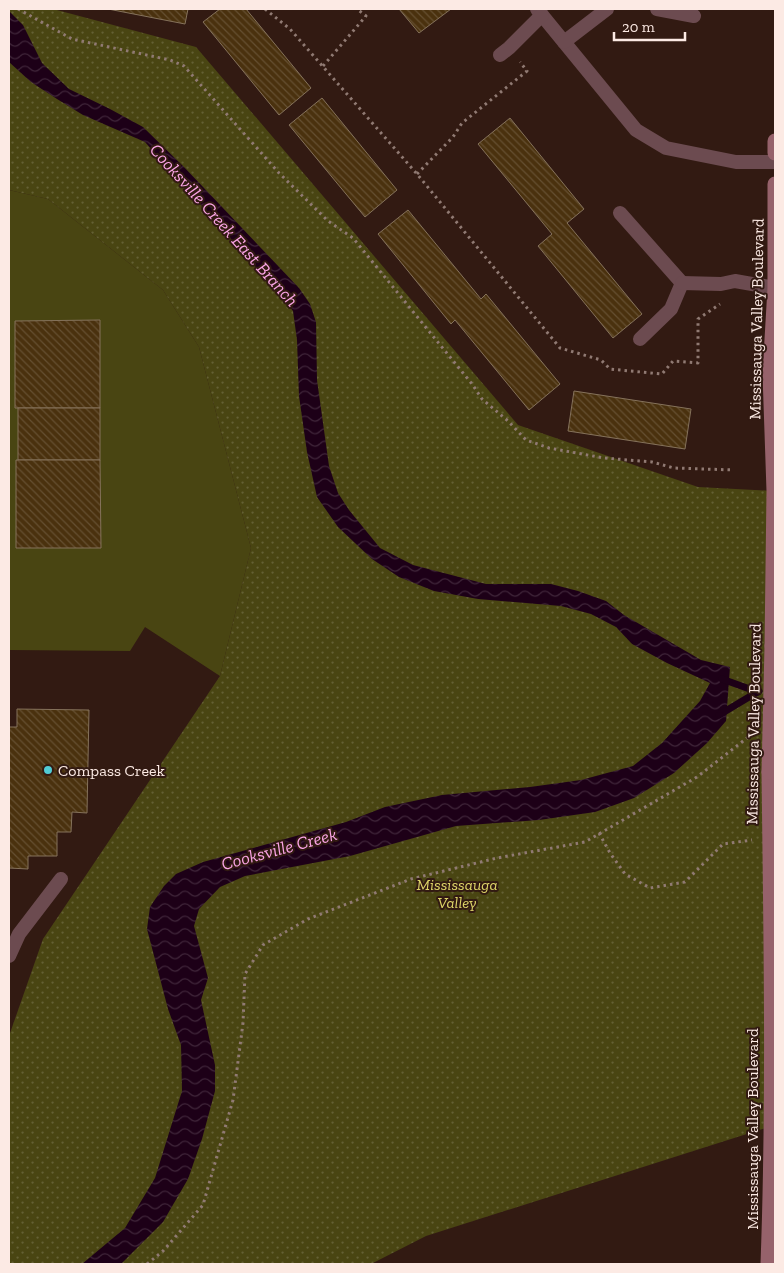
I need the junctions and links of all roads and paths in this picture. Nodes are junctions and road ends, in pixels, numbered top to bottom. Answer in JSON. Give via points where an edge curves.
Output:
{"nodes":[{"id":1,"x":18,"y":9,"type":"edge"},
{"id":2,"x":265,"y":9,"type":"edge"},
{"id":3,"x":357,"y":9,"type":"edge"},
{"id":4,"x":606,"y":9,"type":"edge"},
{"id":5,"x":658,"y":9,"type":"edge"},
{"id":6,"x":539,"y":12,"type":"edge"},
{"id":7,"x":694,"y":16,"type":"dead end"},
{"id":8,"x":564,"y":42,"type":"junction"},
{"id":9,"x":500,"y":55,"type":"dead end"},
{"id":10,"x":322,"y":66,"type":"junction"},
{"id":11,"x":523,"y":74,"type":"dead end"},
{"id":12,"x":775,"y":142,"type":"edge"},
{"id":13,"x":775,"y":154,"type":"edge"},
{"id":14,"x":775,"y":162,"type":"edge"},
{"id":15,"x":417,"y":174,"type":"junction"},
{"id":16,"x":775,"y":184,"type":"edge"},
{"id":17,"x":620,"y":212,"type":"dead end"},
{"id":18,"x":682,"y":283,"type":"junction"},
{"id":19,"x":775,"y":288,"type":"edge"},
{"id":20,"x":728,"y":298,"type":"dead end"},
{"id":21,"x":640,"y":340,"type":"dead end"},
{"id":22,"x":734,"y":470,"type":"dead end"},
{"id":23,"x":756,"y":736,"type":"dead end"},
{"id":24,"x":599,"y":833,"type":"junction"},
{"id":25,"x":770,"y":838,"type":"junction"},
{"id":26,"x":61,"y":880,"type":"dead end"},
{"id":27,"x":9,"y":956,"type":"edge"},
{"id":28,"x":773,"y":1172,"type":"edge"},
{"id":29,"x":147,"y":1264,"type":"edge"},
{"id":30,"x":768,"y":1264,"type":"edge"}],
"edges":[{"from":1,"to":22,"type":"path","via":[[72,39],[170,60],[184,66],[279,173],[328,222],[353,238],[482,398],[526,440],[549,448],[604,458],[643,460],[674,468]]},
{"from":2,"to":10,"type":"path","via":[[290,29]]},
{"from":3,"to":10,"type":"path","via":[[366,16]]},
{"from":4,"to":8,"type":"lane"},
{"from":5,"to":7,"type":"lane"},
{"from":6,"to":8,"type":"lane"},
{"from":6,"to":9,"type":"lane"},
{"from":8,"to":14,"type":"lane","via":[[636,130],[666,148],[736,162]]},
{"from":10,"to":15,"type":"path"},
{"from":11,"to":15,"type":"path","via":[[462,123],[453,137]]},
{"from":12,"to":13,"type":"street"},
{"from":15,"to":20,"type":"path","via":[[560,348],[600,360],[610,369],[662,374],[673,361],[698,363],[698,319]]},
{"from":16,"to":19,"type":"street","name":"Mississauga Valley Boulevard"},
{"from":17,"to":18,"type":"lane"},
{"from":18,"to":19,"type":"lane","via":[[722,284],[735,281]]},
{"from":18,"to":21,"type":"lane","via":[[671,309]]},
{"from":19,"to":25,"type":"street","name":"Mississauga Valley Boulevard","bridge":true,"via":[[770,374],[774,491]]},
{"from":23,"to":24,"type":"path","via":[[747,738],[697,777]]},
{"from":24,"to":25,"type":"path","via":[[625,874],[650,888],[685,882],[723,844]]},
{"from":24,"to":29,"type":"path","via":[[585,842],[497,858],[411,879],[308,919],[263,945],[245,974],[243,1023],[233,1100],[202,1205],[163,1251]]},
{"from":25,"to":28,"type":"street","name":"Mississauga Valley Boulevard"},
{"from":26,"to":27,"type":"lane","via":[[19,934]]},
{"from":28,"to":30,"type":"street","name":"Mississauga Valley Boulevard"}]}
